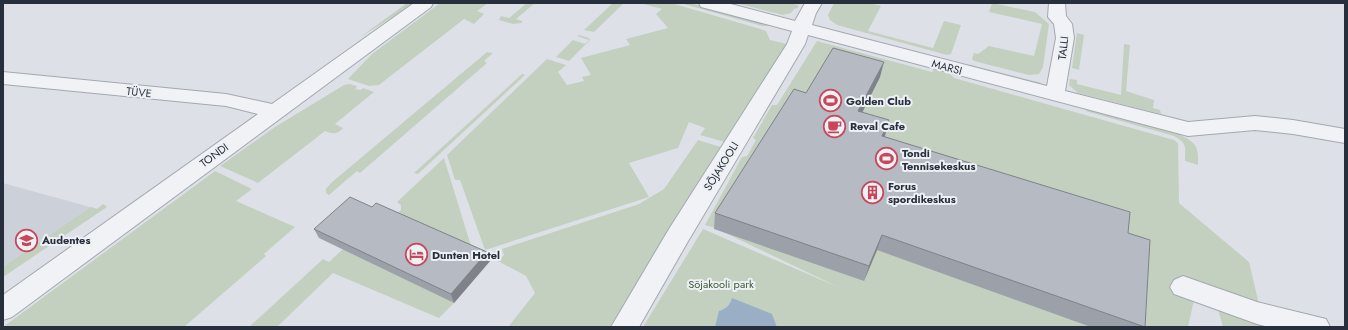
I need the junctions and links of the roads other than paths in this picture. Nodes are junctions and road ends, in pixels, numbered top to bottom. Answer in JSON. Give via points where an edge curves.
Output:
{"nodes":[{"id":1,"x":425,"y":3,"type":"edge"},
{"id":2,"x":707,"y":3,"type":"edge"},
{"id":3,"x":814,"y":3,"type":"edge"},
{"id":4,"x":1057,"y":3,"type":"edge"},
{"id":5,"x":802,"y":28,"type":"junction"},
{"id":6,"x":3,"y":78,"type":"edge"},
{"id":7,"x":1056,"y":95,"type":"junction"},
{"id":8,"x":275,"y":111,"type":"junction"},
{"id":9,"x":1345,"y":136,"type":"edge"},
{"id":10,"x":1183,"y":287,"type":"dead end"},
{"id":11,"x":3,"y":309,"type":"edge"},
{"id":12,"x":625,"y":327,"type":"edge"},
{"id":13,"x":1316,"y":327,"type":"edge"}],
"edges":[{"from":1,"to":8,"type":"street","name":"TONDI"},
{"from":2,"to":5,"type":"street","name":"MARSI"},
{"from":3,"to":5,"type":"street","name":"SÕJAKOOLI"},
{"from":4,"to":7,"type":"street","name":"TALLI","via":[[1057,17],[1065,31]]},
{"from":5,"to":7,"type":"street","name":"MARSI"},
{"from":5,"to":12,"type":"street","name":"SÕJAKOOLI","via":[[796,44]]},
{"from":6,"to":8,"type":"street","name":"TÜVE","via":[[226,100]]},
{"from":7,"to":9,"type":"street","name":"MARSI","via":[[1188,129],[1255,123]]},
{"from":8,"to":11,"type":"street","name":"TONDI"},
{"from":10,"to":13,"type":"street","via":[[1257,313]]}]}
